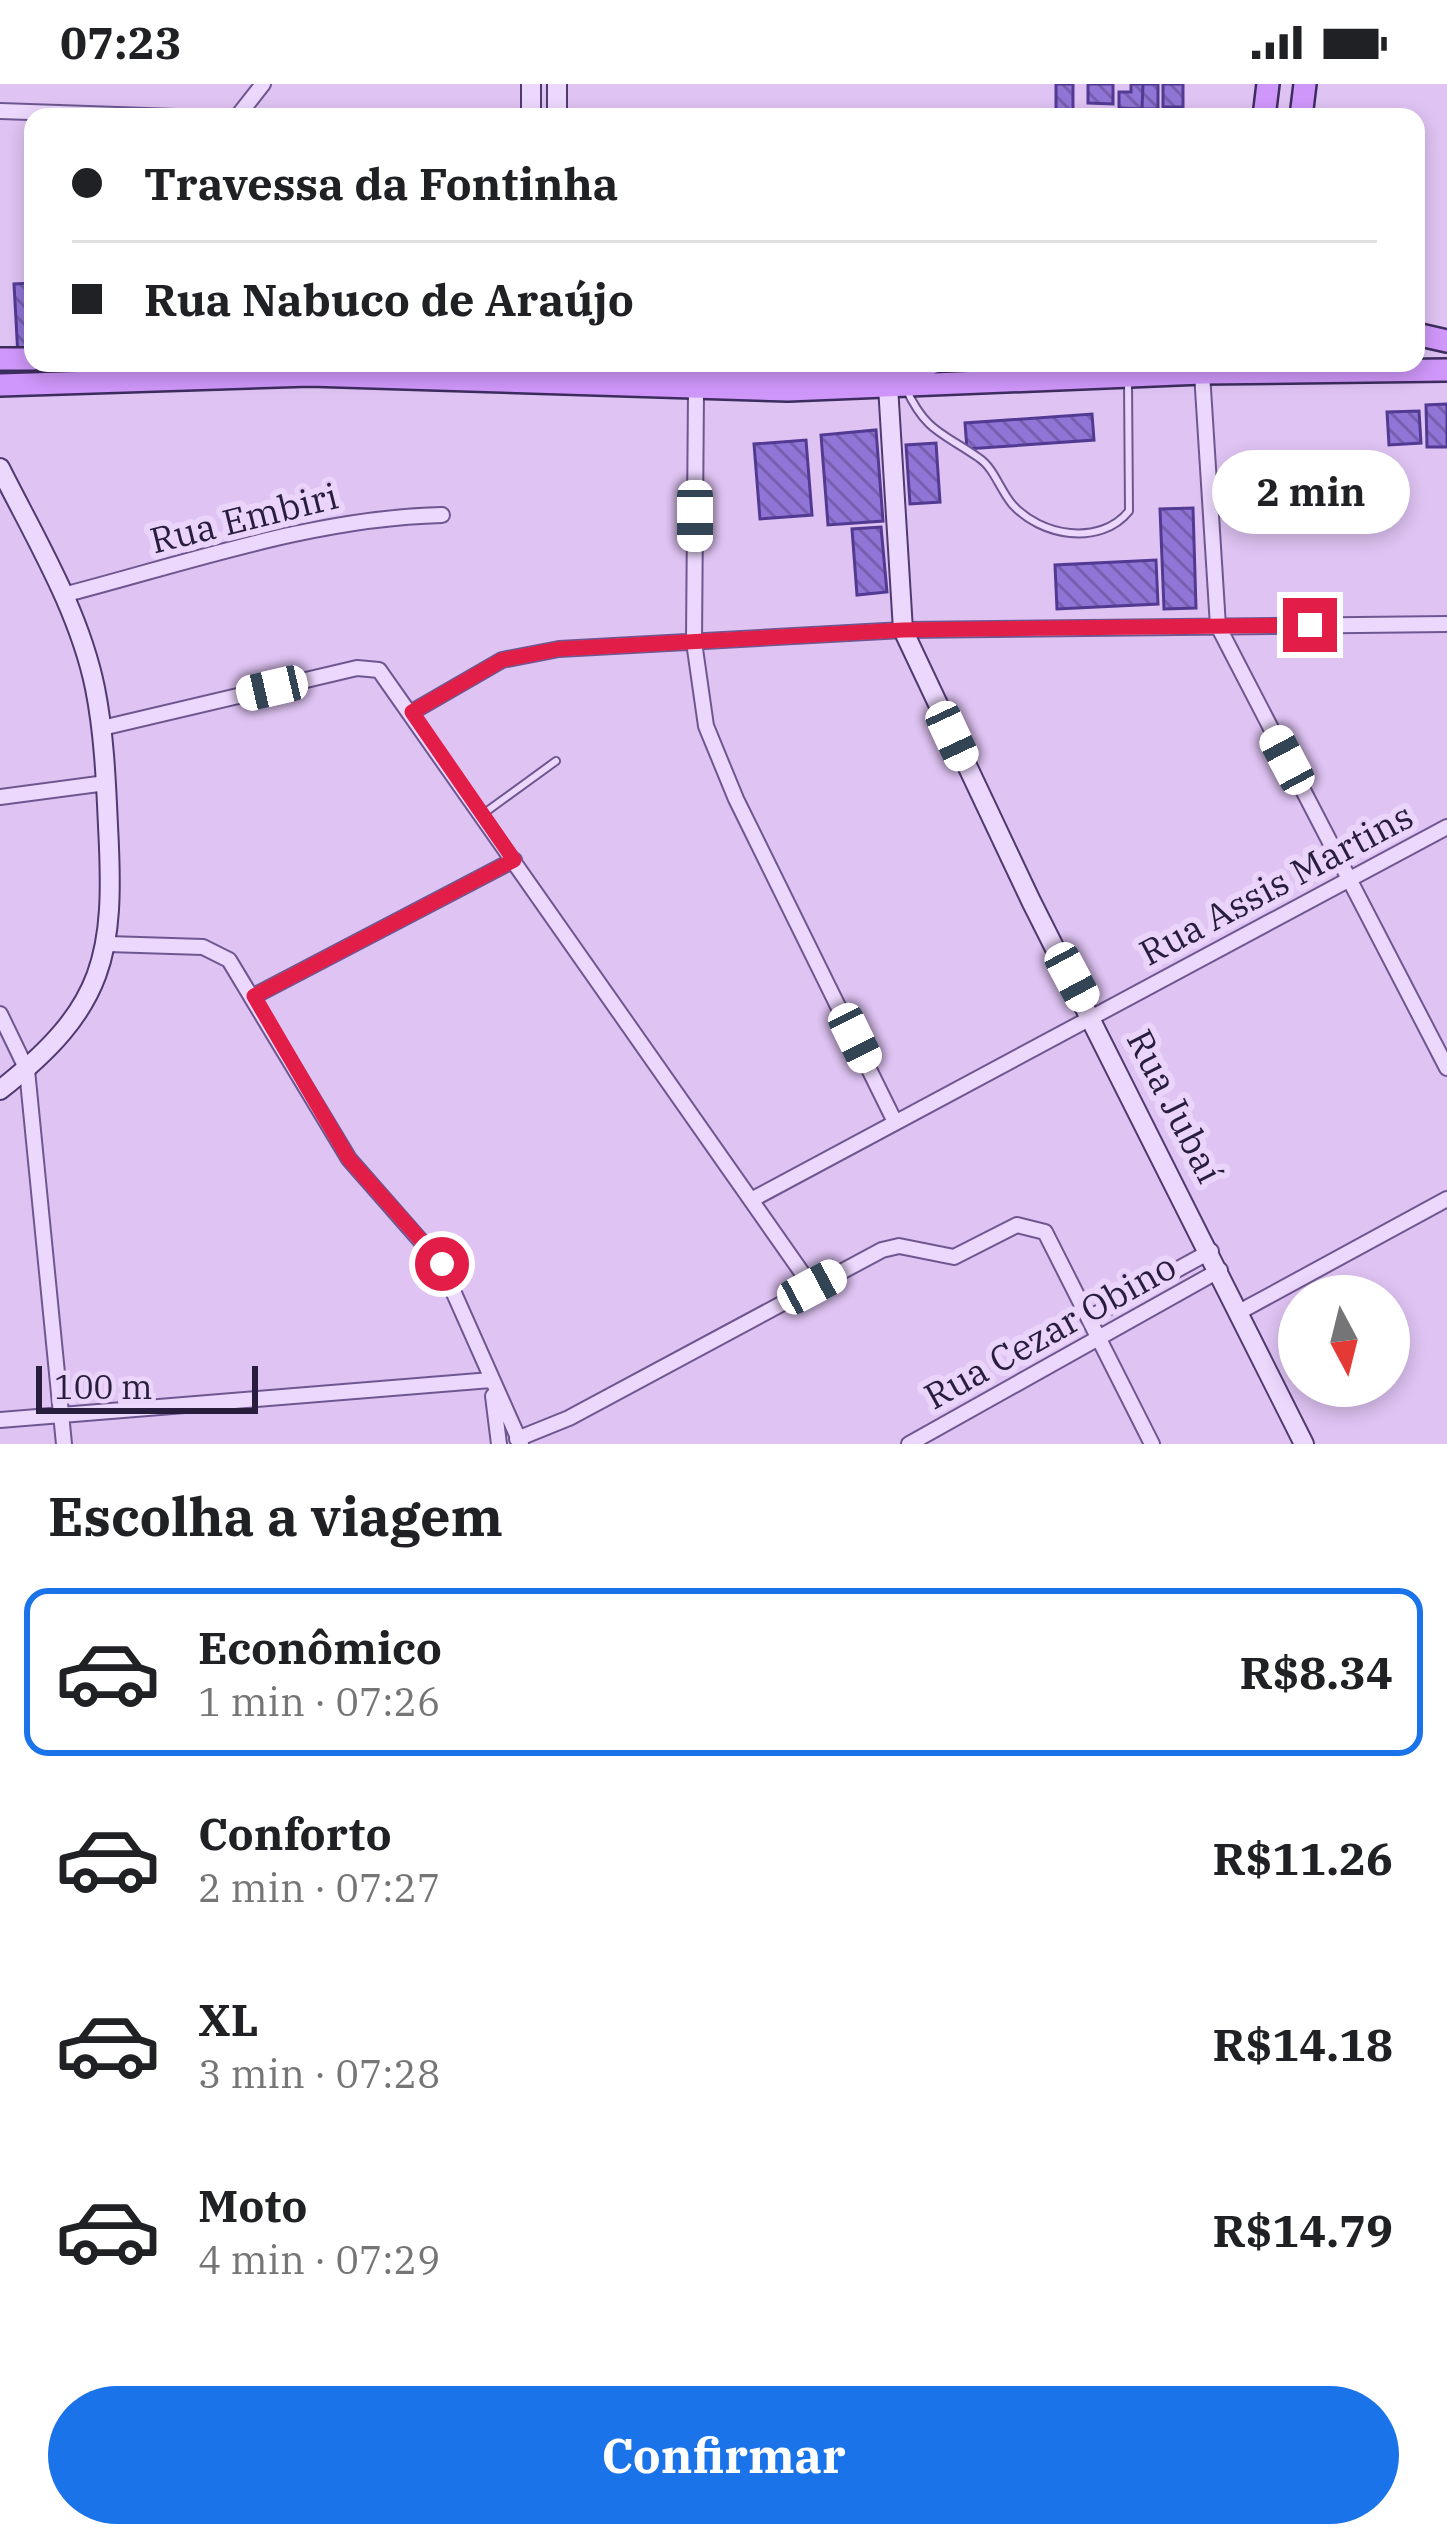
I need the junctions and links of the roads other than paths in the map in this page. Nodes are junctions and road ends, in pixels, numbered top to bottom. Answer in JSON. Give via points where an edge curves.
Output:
{"nodes":[{"id":1,"x":262,"y":84,"type":"edge"},
{"id":2,"x":244,"y":108,"type":"edge"},
{"id":3,"x":1168,"y":372,"type":"edge"},
{"id":4,"x":1209,"y":372,"type":"edge"},
{"id":5,"x":1128,"y":376,"type":"junction"},
{"id":6,"x":0,"y":385,"type":"edge"},
{"id":7,"x":896,"y":386,"type":"junction"},
{"id":8,"x":696,"y":391,"type":"junction"},
{"id":9,"x":0,"y":468,"type":"edge"},
{"id":10,"x":442,"y":515,"type":"dead end"},
{"id":11,"x":62,"y":595,"type":"junction"},
{"id":12,"x":1447,"y":623,"type":"edge"},
{"id":13,"x":1218,"y":626,"type":"junction"},
{"id":14,"x":903,"y":630,"type":"junction"},
{"id":15,"x":694,"y":642,"type":"junction"},
{"id":16,"x":412,"y":712,"type":"junction"},
{"id":17,"x":102,"y":728,"type":"junction"},
{"id":18,"x":556,"y":760,"type":"dead end"},
{"id":19,"x":106,"y":783,"type":"junction"},
{"id":20,"x":0,"y":797,"type":"edge"},
{"id":21,"x":483,"y":814,"type":"junction"},
{"id":22,"x":1447,"y":827,"type":"edge"},
{"id":23,"x":514,"y":860,"type":"junction"},
{"id":24,"x":1350,"y":878,"type":"junction"},
{"id":25,"x":108,"y":944,"type":"junction"},
{"id":26,"x":254,"y":996,"type":"junction"},
{"id":27,"x":0,"y":1014,"type":"edge"},
{"id":28,"x":1092,"y":1015,"type":"junction"},
{"id":29,"x":1447,"y":1068,"type":"edge"},
{"id":30,"x":27,"y":1070,"type":"junction"},
{"id":31,"x":0,"y":1090,"type":"edge"},
{"id":32,"x":895,"y":1122,"type":"junction"},
{"id":33,"x":753,"y":1199,"type":"junction"},
{"id":34,"x":1447,"y":1199,"type":"edge"},
{"id":35,"x":1211,"y":1251,"type":"junction"},
{"id":36,"x":1220,"y":1270,"type":"junction"},
{"id":37,"x":812,"y":1287,"type":"junction"},
{"id":38,"x":1241,"y":1311,"type":"junction"},
{"id":39,"x":1089,"y":1318,"type":"junction"},
{"id":40,"x":1097,"y":1336,"type":"junction"},
{"id":41,"x":493,"y":1384,"type":"junction"},
{"id":42,"x":62,"y":1416,"type":"junction"},
{"id":43,"x":0,"y":1420,"type":"edge"},
{"id":44,"x":519,"y":1442,"type":"edge"},
{"id":45,"x":64,"y":1444,"type":"edge"},
{"id":46,"x":499,"y":1444,"type":"edge"},
{"id":47,"x":909,"y":1444,"type":"edge"},
{"id":48,"x":1151,"y":1444,"type":"edge"},
{"id":49,"x":1304,"y":1444,"type":"edge"}],
"edges":[{"from":1,"to":2,"type":"street"},
{"from":3,"to":5,"type":"main road"},
{"from":4,"to":13,"type":"street"},
{"from":5,"to":7,"type":"main road"},
{"from":5,"to":7,"type":"lane","via":[[1129,512],[1088,535],[1029,519],[979,458],[926,426]]},
{"from":6,"to":8,"type":"main road","via":[[310,375]]},
{"from":7,"to":8,"type":"main road"},
{"from":7,"to":14,"type":"street","name":"Rua Jubaí"},
{"from":8,"to":15,"type":"street"},
{"from":9,"to":11,"type":"street"},
{"from":10,"to":11,"type":"street","name":"Rua Embiri","via":[[304,531]]},
{"from":11,"to":17,"type":"street","via":[[85,650]]},
{"from":12,"to":13,"type":"street"},
{"from":13,"to":14,"type":"street"},
{"from":13,"to":24,"type":"street"},
{"from":14,"to":15,"type":"street"},
{"from":14,"to":28,"type":"street","name":"Rua Jubaí"},
{"from":15,"to":16,"type":"street","via":[[523,654]]},
{"from":15,"to":32,"type":"street","via":[[698,698],[718,758]]},
{"from":16,"to":17,"type":"street","via":[[380,670],[364,667]]},
{"from":16,"to":21,"type":"street"},
{"from":17,"to":19,"type":"street"},
{"from":18,"to":21,"type":"lane"},
{"from":19,"to":20,"type":"street"},
{"from":19,"to":25,"type":"street"},
{"from":21,"to":23,"type":"street"},
{"from":22,"to":24,"type":"street","name":"Rua Assis Martins"},
{"from":23,"to":26,"type":"street"},
{"from":23,"to":33,"type":"street"},
{"from":24,"to":28,"type":"street","name":"Rua Assis Martins"},
{"from":24,"to":29,"type":"street"},
{"from":25,"to":26,"type":"street","via":[[218,950]]},
{"from":25,"to":30,"type":"street","via":[[74,1021]]},
{"from":26,"to":41,"type":"street","via":[[349,1159],[442,1264]]},
{"from":27,"to":30,"type":"street"},
{"from":28,"to":32,"type":"street","name":"Rua Assis Martins"},
{"from":28,"to":35,"type":"street","name":"Rua Jubaí"},
{"from":30,"to":31,"type":"street"},
{"from":30,"to":42,"type":"street"},
{"from":32,"to":33,"type":"street","name":"Rua Assis Martins"},
{"from":33,"to":37,"type":"street"},
{"from":34,"to":38,"type":"street"},
{"from":35,"to":36,"type":"street","name":"Rua Jubaí"},
{"from":35,"to":39,"type":"street","name":"Rua Cezar Obino"},
{"from":36,"to":38,"type":"street","name":"Rua Jubaí"},
{"from":36,"to":40,"type":"street","name":"Rua Cezar Obino"},
{"from":37,"to":39,"type":"street","via":[[890,1247],[954,1257],[1026,1225],[1046,1232]]},
{"from":37,"to":44,"type":"street"},
{"from":38,"to":49,"type":"street","name":"Rua Jubaí"},
{"from":39,"to":40,"type":"street"},
{"from":40,"to":47,"type":"street","name":"Rua Cezar Obino"},
{"from":40,"to":48,"type":"street"},
{"from":41,"to":42,"type":"street"},
{"from":41,"to":44,"type":"street"},
{"from":41,"to":46,"type":"street"},
{"from":42,"to":43,"type":"street"},
{"from":42,"to":45,"type":"street"}]}
